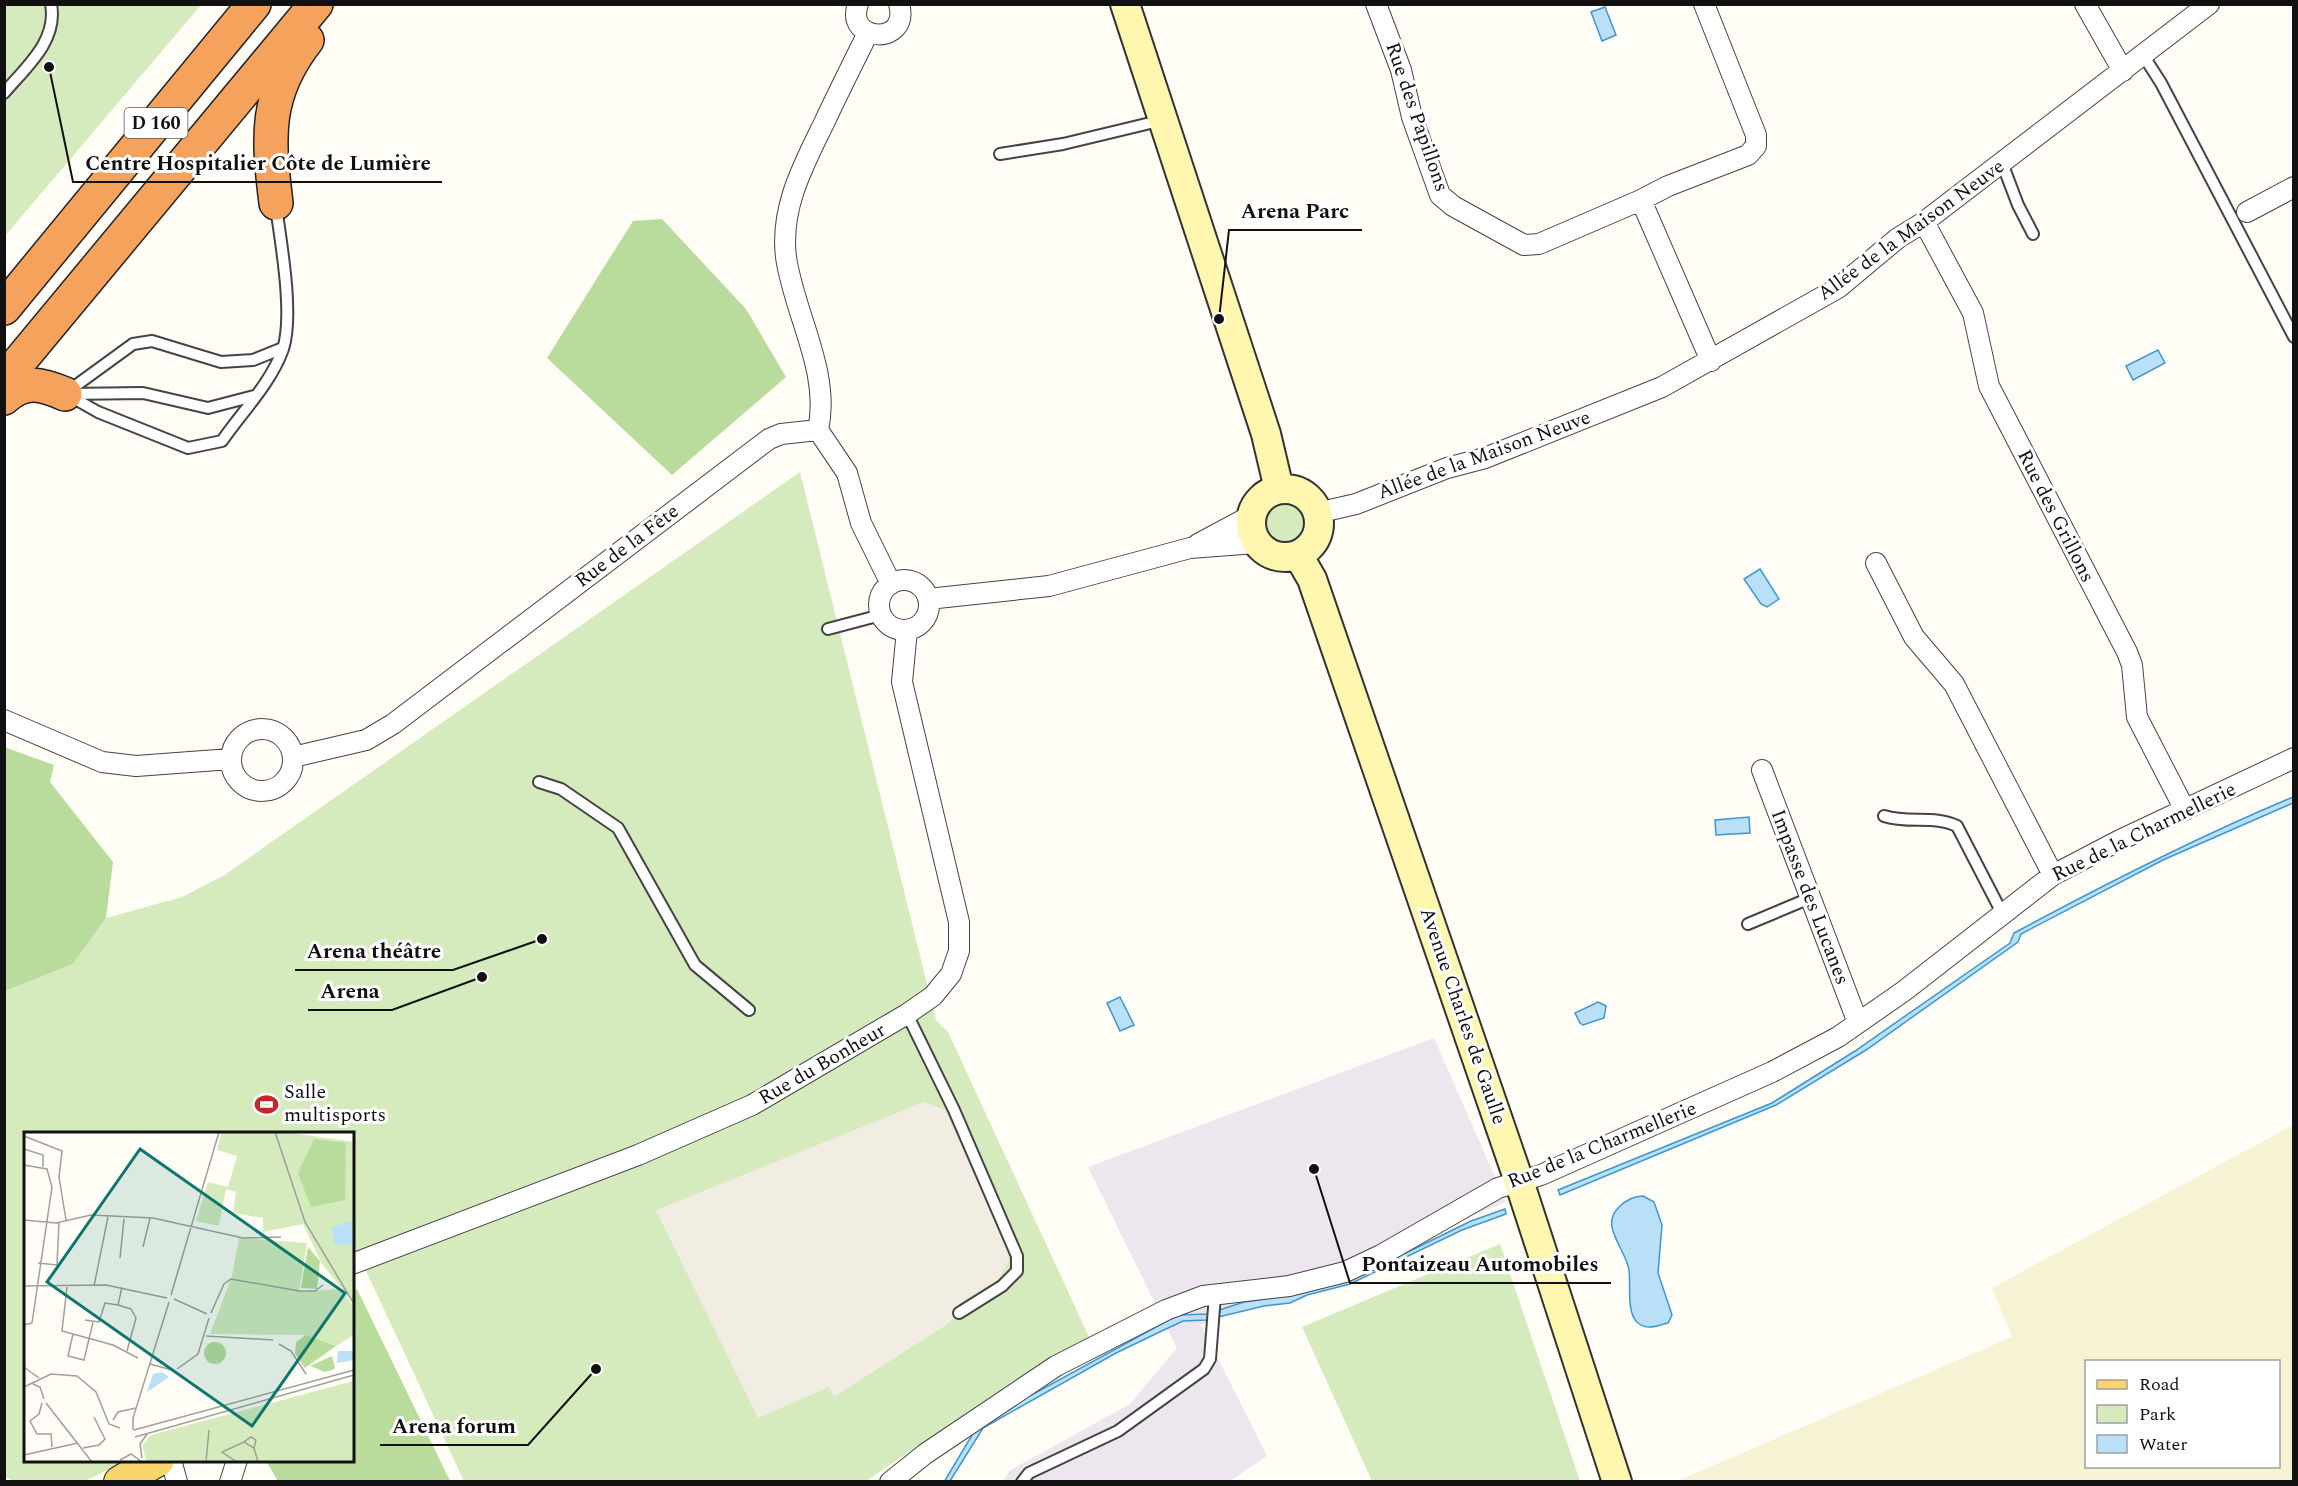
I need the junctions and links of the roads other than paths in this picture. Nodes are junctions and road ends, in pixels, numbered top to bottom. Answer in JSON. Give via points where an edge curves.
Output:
{"nodes":[{"id":1,"x":51,"y":4,"type":"edge"},
{"id":2,"x":254,"y":4,"type":"edge"},
{"id":3,"x":316,"y":4,"type":"edge"},
{"id":4,"x":335,"y":4,"type":"edge"},
{"id":5,"x":858,"y":4,"type":"edge"},
{"id":6,"x":899,"y":4,"type":"edge"},
{"id":7,"x":1125,"y":4,"type":"edge"},
{"id":8,"x":1376,"y":4,"type":"edge"},
{"id":9,"x":1704,"y":4,"type":"edge"},
{"id":10,"x":2085,"y":4,"type":"edge"},
{"id":11,"x":2210,"y":4,"type":"edge"},
{"id":12,"x":868,"y":33,"type":"junction"},
{"id":13,"x":2144,"y":55,"type":"junction"},
{"id":14,"x":2122,"y":71,"type":"junction"},
{"id":15,"x":4,"y":93,"type":"edge"},
{"id":16,"x":1163,"y":120,"type":"junction"},
{"id":17,"x":1000,"y":154,"type":"dead end"},
{"id":18,"x":2002,"y":163,"type":"junction"},
{"id":19,"x":2294,"y":187,"type":"edge"},
{"id":20,"x":1641,"y":200,"type":"junction"},
{"id":21,"x":276,"y":203,"type":"joint"},
{"id":22,"x":2247,"y":212,"type":"dead end"},
{"id":23,"x":1924,"y":222,"type":"junction"},
{"id":24,"x":2033,"y":234,"type":"dead end"},
{"id":25,"x":4,"y":308,"type":"edge"},
{"id":26,"x":2294,"y":337,"type":"edge"},
{"id":27,"x":283,"y":348,"type":"junction"},
{"id":28,"x":1711,"y":361,"type":"junction"},
{"id":29,"x":4,"y":380,"type":"edge"},
{"id":30,"x":65,"y":394,"type":"junction"},
{"id":31,"x":254,"y":396,"type":"junction"},
{"id":32,"x":4,"y":399,"type":"edge"},
{"id":33,"x":818,"y":430,"type":"junction"},
{"id":34,"x":1280,"y":489,"type":"junction"},
{"id":35,"x":1317,"y":513,"type":"junction"},
{"id":36,"x":1252,"y":515,"type":"junction"},
{"id":37,"x":1256,"y":543,"type":"junction"},
{"id":38,"x":1190,"y":548,"type":"junction"},
{"id":39,"x":1298,"y":555,"type":"junction"},
{"id":40,"x":1876,"y":563,"type":"dead end"},
{"id":41,"x":891,"y":584,"type":"junction"},
{"id":42,"x":928,"y":599,"type":"junction"},
{"id":43,"x":881,"y":615,"type":"junction"},
{"id":44,"x":828,"y":629,"type":"dead end"},
{"id":45,"x":907,"y":630,"type":"junction"},
{"id":46,"x":4,"y":720,"type":"edge"},
{"id":47,"x":293,"y":757,"type":"junction"},
{"id":48,"x":2294,"y":758,"type":"edge"},
{"id":49,"x":231,"y":759,"type":"junction"},
{"id":50,"x":1762,"y":770,"type":"dead end"},
{"id":51,"x":539,"y":782,"type":"dead end"},
{"id":52,"x":2185,"y":810,"type":"junction"},
{"id":53,"x":1884,"y":816,"type":"dead end"},
{"id":54,"x":2053,"y":875,"type":"junction"},
{"id":55,"x":1810,"y":898,"type":"junction"},
{"id":56,"x":2002,"y":913,"type":"junction"},
{"id":57,"x":1748,"y":924,"type":"dead end"},
{"id":58,"x":749,"y":1010,"type":"dead end"},
{"id":59,"x":907,"y":1014,"type":"junction"},
{"id":60,"x":1858,"y":1023,"type":"junction"},
{"id":61,"x":1519,"y":1181,"type":"junction"},
{"id":62,"x":354,"y":1263,"type":"edge"},
{"id":63,"x":1214,"y":1300,"type":"junction"},
{"id":64,"x":959,"y":1313,"type":"dead end"},
{"id":65,"x":156,"y":1462,"type":"edge"},
{"id":66,"x":171,"y":1462,"type":"edge"},
{"id":67,"x":237,"y":1462,"type":"edge"},
{"id":68,"x":120,"y":1482,"type":"edge"},
{"id":69,"x":177,"y":1482,"type":"edge"},
{"id":70,"x":230,"y":1482,"type":"edge"},
{"id":71,"x":890,"y":1482,"type":"edge"},
{"id":72,"x":1022,"y":1482,"type":"edge"},
{"id":73,"x":1617,"y":1482,"type":"edge"}],
"edges":[{"from":1,"to":15,"type":"lane","via":[[53,18],[46,42]]},
{"from":2,"to":25,"type":"highway","number":"D 160"},
{"from":3,"to":29,"type":"highway","number":"D 160"},
{"from":4,"to":21,"type":"highway","via":[[301,48],[280,86],[274,106],[269,146]]},
{"from":5,"to":12,"type":"street","via":[[858,23]]},
{"from":6,"to":12,"type":"street","via":[[901,14],[895,28],[883,35]]},
{"from":7,"to":16,"type":"main road"},
{"from":8,"to":20,"type":"street","name":"Rue des Papillons","via":[[1440,195],[1453,206],[1524,245],[1539,244]]},
{"from":9,"to":20,"type":"street","name":"Rue des Papillons","via":[[1756,135],[1756,146],[1748,155]]},
{"from":10,"to":14,"type":"street"},
{"from":11,"to":13,"type":"street","name":"Allée de la Maison Neuve"},
{"from":12,"to":33,"type":"street","via":[[795,183],[786,220],[786,256],[793,290],[822,389]]},
{"from":13,"to":14,"type":"street","name":"Allée de la Maison Neuve"},
{"from":13,"to":26,"type":"lane"},
{"from":14,"to":18,"type":"street","name":"Allée de la Maison Neuve"},
{"from":16,"to":17,"type":"lane","via":[[1063,144]]},
{"from":16,"to":34,"type":"main road","via":[[1266,434]]},
{"from":18,"to":23,"type":"street","name":"Allée de la Maison Neuve"},
{"from":18,"to":24,"type":"lane"},
{"from":19,"to":22,"type":"street"},
{"from":20,"to":28,"type":"street"},
{"from":21,"to":27,"type":"lane","via":[[287,323]]},
{"from":23,"to":28,"type":"street","name":"Allée de la Maison Neuve","via":[[1898,238],[1838,288]]},
{"from":23,"to":52,"type":"street","name":"Rue des Grillons","via":[[1973,312],[1989,386],[2127,652],[2137,717]]},
{"from":27,"to":30,"type":"lane","via":[[253,360],[221,362],[152,341],[133,344]]},
{"from":27,"to":31,"type":"lane","via":[[269,377]]},
{"from":28,"to":35,"type":"street","name":"Allée de la Maison Neuve","via":[[1662,387],[1485,458],[1447,468],[1356,504]]},
{"from":30,"to":31,"type":"lane","via":[[143,393],[208,408]]},
{"from":30,"to":31,"type":"lane","via":[[98,412],[188,448],[222,441]]},
{"from":30,"to":32,"type":"highway","via":[[42,384],[26,384]]},
{"from":33,"to":41,"type":"street","via":[[847,473],[861,523]]},
{"from":33,"to":47,"type":"street","name":"Rue de la Fête","via":[[769,439],[393,724],[366,740]]},
{"from":34,"to":35,"type":"main road","via":[[1307,496]]},
{"from":34,"to":36,"type":"main road","via":[[1259,500]]},
{"from":35,"to":39,"type":"main road","via":[[1318,532]]},
{"from":36,"to":37,"type":"main road","via":[[1252,540]]},
{"from":36,"to":38,"type":"street"},
{"from":37,"to":38,"type":"street"},
{"from":37,"to":39,"type":"main road","via":[[1275,556]]},
{"from":38,"to":42,"type":"street","via":[[1049,586]]},
{"from":39,"to":61,"type":"main road","name":"Avenue Charles de Gaulle","via":[[1316,589]]},
{"from":40,"to":54,"type":"street","via":[[1914,637],[1954,684]]},
{"from":41,"to":42,"type":"street","via":[[912,581],[925,591]]},
{"from":41,"to":43,"type":"street","via":[[882,592]]},
{"from":42,"to":45,"type":"street","via":[[926,615]]},
{"from":43,"to":44,"type":"lane"},
{"from":43,"to":45,"type":"street","via":[[891,626]]},
{"from":45,"to":59,"type":"street","name":"Rue du Bonheur","via":[[902,682],[959,922],[959,951],[951,974],[933,996]]},
{"from":46,"to":49,"type":"street","via":[[102,762],[136,766]]},
{"from":47,"to":49,"type":"street","via":[[284,739],[266,730],[247,734],[233,749]]},
{"from":47,"to":49,"type":"street","via":[[289,776],[273,789],[263,791],[244,785],[237,778]]},
{"from":48,"to":52,"type":"street","name":"Rue de la Charmellerie"},
{"from":50,"to":55,"type":"street","name":"Impasse des Lucanes"},
{"from":51,"to":58,"type":"lane","via":[[561,789],[618,828],[695,964]]},
{"from":52,"to":54,"type":"street","name":"Rue de la Charmellerie"},
{"from":53,"to":56,"type":"lane","via":[[1897,821],[1947,821],[1957,826]]},
{"from":54,"to":56,"type":"street","name":"Rue de la Charmellerie"},
{"from":55,"to":57,"type":"lane"},
{"from":55,"to":60,"type":"street","name":"Impasse des Lucanes"},
{"from":56,"to":60,"type":"street","name":"Rue de la Charmellerie"},
{"from":59,"to":62,"type":"street","name":"Rue du Bonheur","via":[[753,1105],[638,1155]]},
{"from":59,"to":64,"type":"lane","via":[[954,1110],[1017,1256],[1017,1271],[1002,1286]]},
{"from":60,"to":61,"type":"street","name":"Rue de la Charmellerie","via":[[1772,1072],[1541,1175]]},
{"from":61,"to":63,"type":"street","name":"Rue de la Charmellerie","via":[[1498,1188],[1346,1272]]},
{"from":61,"to":73,"type":"main road","name":"Avenue Charles de Gaulle"},
{"from":63,"to":71,"type":"street","name":"Rue de la Charmellerie","via":[[1203,1296],[1166,1311],[1056,1366]]},
{"from":63,"to":72,"type":"lane","via":[[1210,1359],[1204,1369],[1118,1431],[1029,1473]]},
{"from":65,"to":68,"type":"main road"},
{"from":66,"to":69,"type":"street"},
{"from":67,"to":70,"type":"street"}]}
